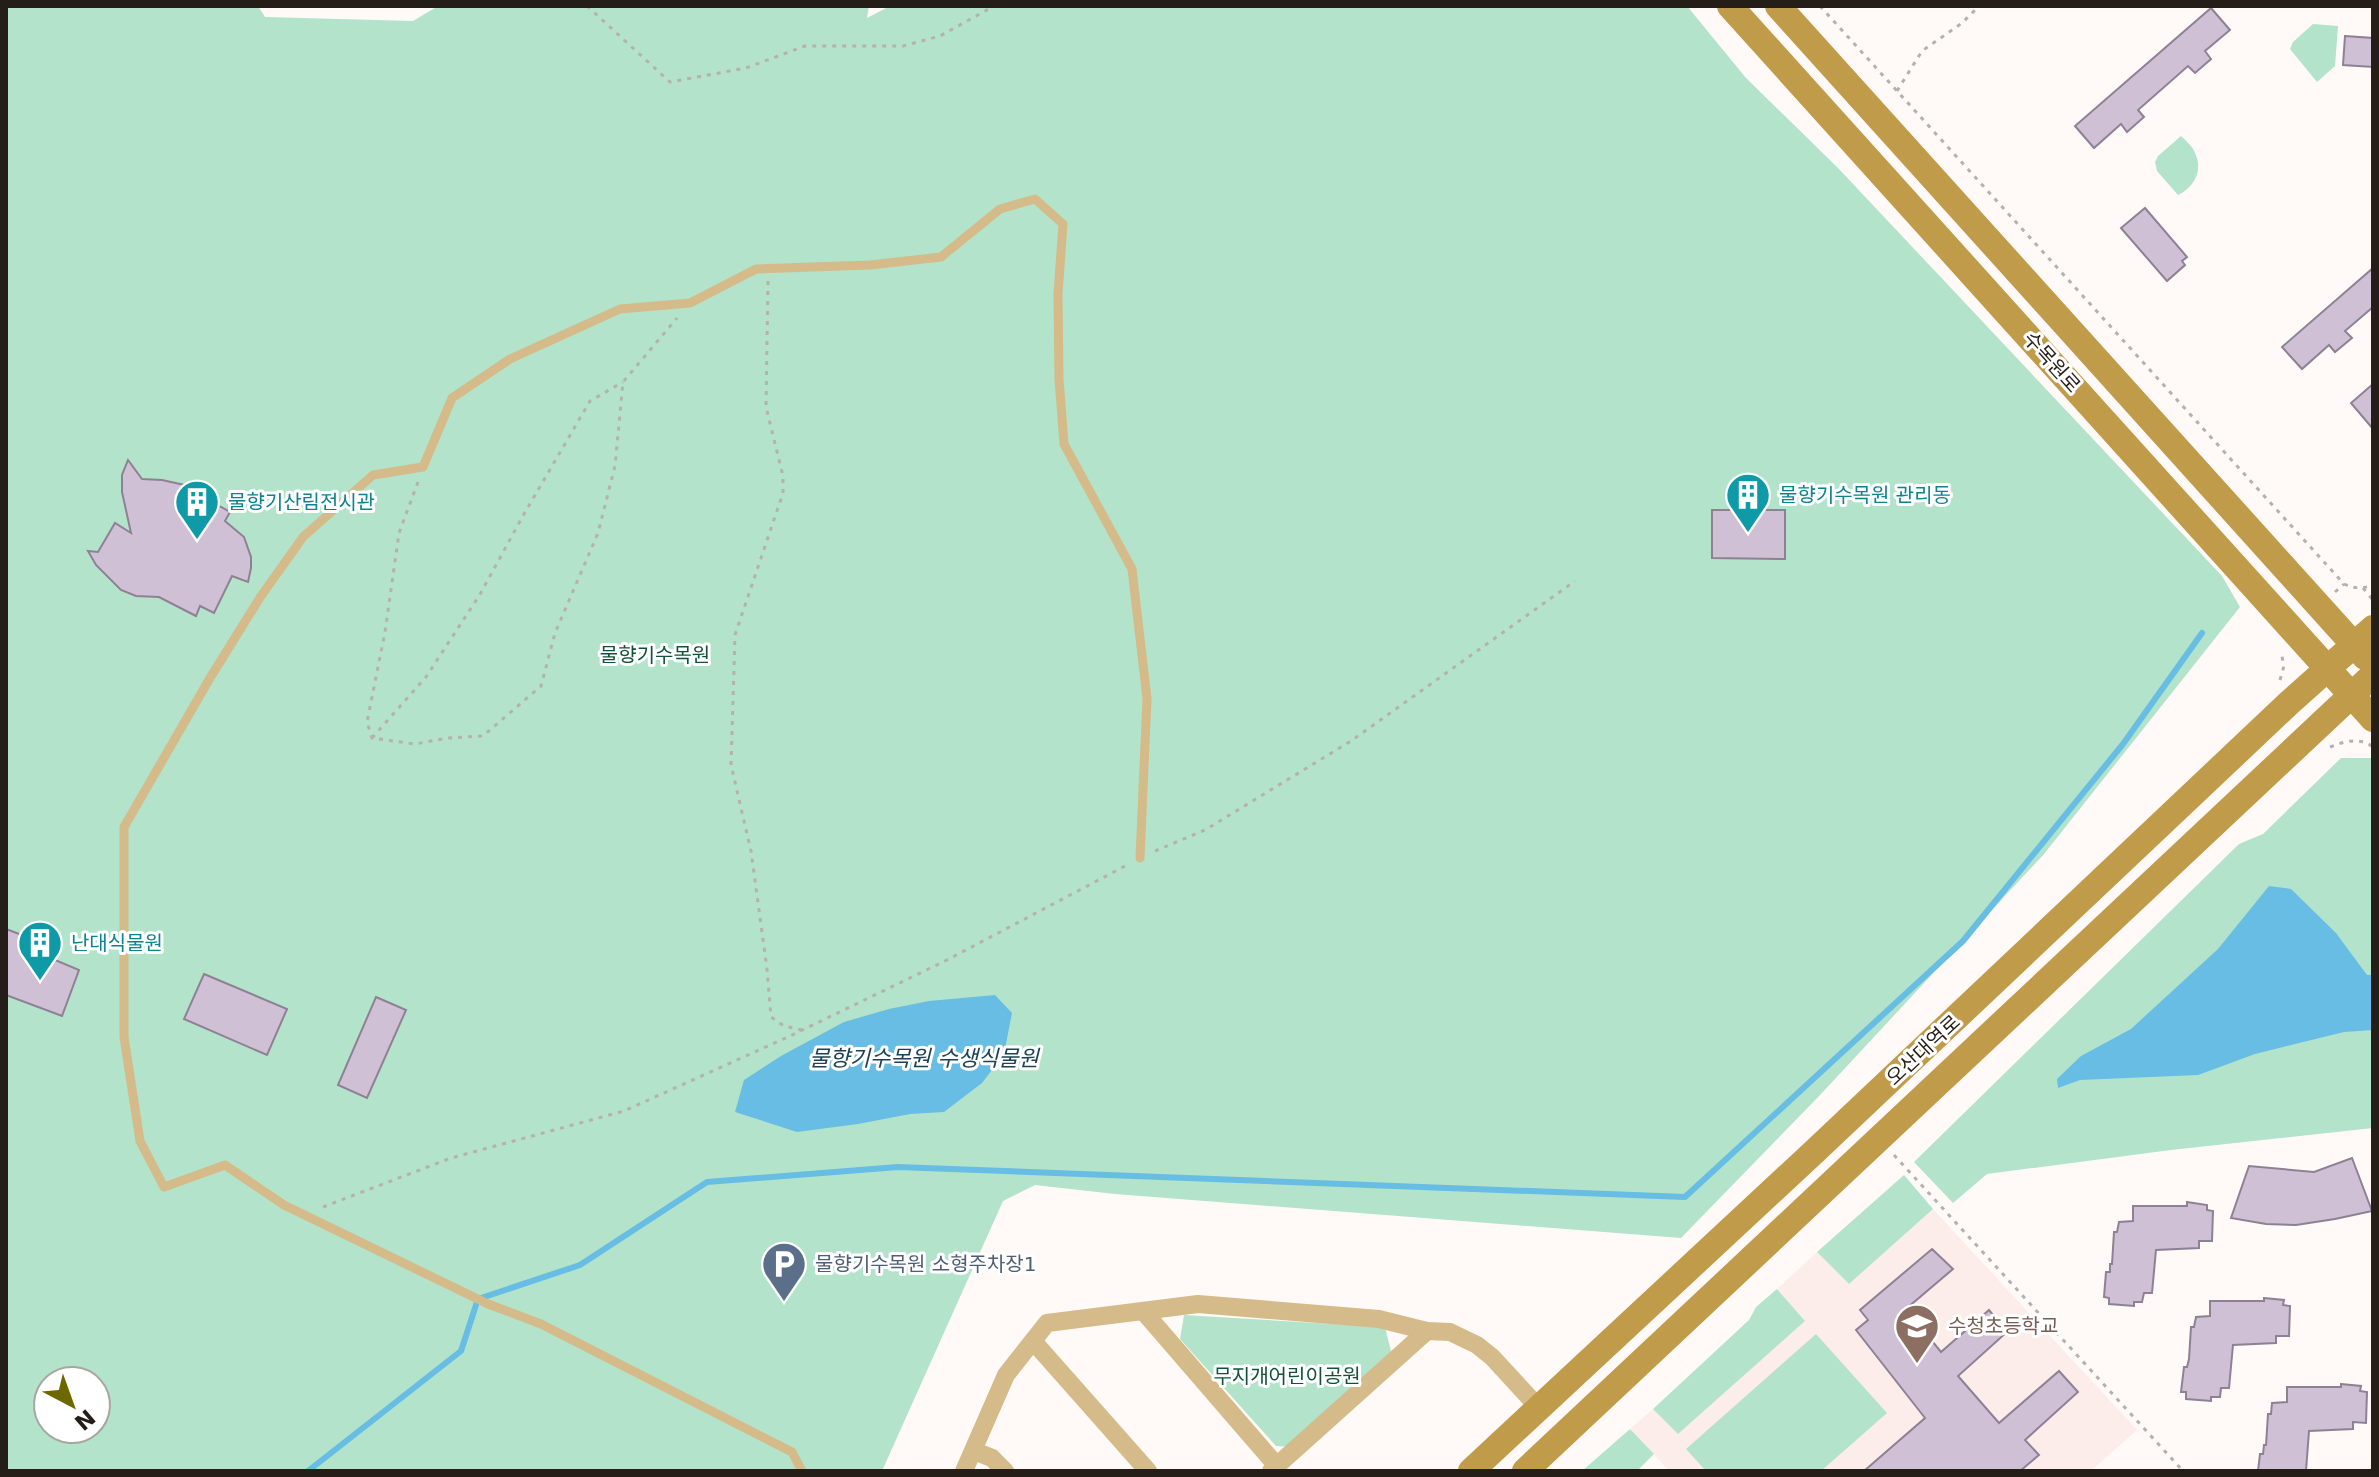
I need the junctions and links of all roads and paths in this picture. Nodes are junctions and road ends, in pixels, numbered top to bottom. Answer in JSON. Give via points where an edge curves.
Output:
{"nodes":[{"id":1,"x":587,"y":6,"type":"edge"},
{"id":2,"x":994,"y":6,"type":"edge"},
{"id":3,"x":1730,"y":6,"type":"edge"},
{"id":4,"x":1778,"y":6,"type":"edge"},
{"id":5,"x":1820,"y":6,"type":"edge"},
{"id":6,"x":1979,"y":6,"type":"edge"},
{"id":7,"x":1897,"y":91,"type":"junction"},
{"id":8,"x":768,"y":269,"type":"junction"},
{"id":9,"x":690,"y":303,"type":"junction"},
{"id":10,"x":623,"y":382,"type":"junction"},
{"id":11,"x":423,"y":467,"type":"junction"},
{"id":12,"x":1575,"y":581,"type":"dead end"},
{"id":13,"x":2373,"y":585,"type":"edge"},
{"id":14,"x":2363,"y":588,"type":"junction"},
{"id":15,"x":2373,"y":600,"type":"edge"},
{"id":16,"x":2364,"y":636,"type":"edge"},
{"id":17,"x":2373,"y":666,"type":"edge"},
{"id":18,"x":2328,"y":669,"type":"junction"},
{"id":19,"x":2373,"y":675,"type":"edge"},
{"id":20,"x":2351,"y":694,"type":"junction"},
{"id":21,"x":2373,"y":719,"type":"edge"},
{"id":22,"x":372,"y":738,"type":"junction"},
{"id":23,"x":2373,"y":747,"type":"edge"},
{"id":24,"x":2330,"y":748,"type":"dead end"},
{"id":25,"x":1140,"y":858,"type":"junction"},
{"id":26,"x":802,"y":1030,"type":"junction"},
{"id":27,"x":1879,"y":1138,"type":"junction"},
{"id":28,"x":295,"y":1209,"type":"junction"},
{"id":29,"x":1144,"y":1312,"type":"junction"},
{"id":30,"x":1427,"y":1331,"type":"junction"},
{"id":31,"x":1033,"y":1341,"type":"junction"},
{"id":32,"x":1539,"y":1408,"type":"junction"},
{"id":33,"x":974,"y":1451,"type":"junction"},
{"id":34,"x":1274,"y":1469,"type":"edge"},
{"id":35,"x":802,"y":1471,"type":"edge"},
{"id":36,"x":964,"y":1471,"type":"edge"},
{"id":37,"x":1005,"y":1471,"type":"edge"},
{"id":38,"x":1148,"y":1471,"type":"edge"},
{"id":39,"x":1471,"y":1471,"type":"edge"},
{"id":40,"x":1525,"y":1471,"type":"edge"},
{"id":41,"x":2183,"y":1471,"type":"edge"}],
"edges":[{"from":1,"to":2,"type":"path","via":[[670,82],[746,68],[805,46],[903,46],[940,36]]},
{"from":3,"to":18,"type":"main road","name":"수목원로"},
{"from":4,"to":16,"type":"main road","name":"수목원로"},
{"from":5,"to":7,"type":"path"},
{"from":6,"to":7,"type":"path","via":[[1922,51]]},
{"from":7,"to":14,"type":"path","via":[[2344,584]]},
{"from":8,"to":9,"type":"lane","via":[[756,269]]},
{"from":8,"to":25,"type":"lane","via":[[941,257],[1000,209],[1035,199],[1063,224],[1058,294],[1064,444],[1132,569],[1147,699]]},
{"from":8,"to":26,"type":"path","via":[[766,407],[783,493],[735,635],[731,765],[751,851],[771,1017]]},
{"from":9,"to":10,"type":"path"},
{"from":9,"to":11,"type":"lane","via":[[620,309],[510,359],[452,398]]},
{"from":10,"to":22,"type":"path","via":[[590,401],[479,596],[426,677]]},
{"from":10,"to":22,"type":"path","via":[[615,466],[598,533],[555,633],[541,686],[483,736],[415,744]]},
{"from":11,"to":22,"type":"path","via":[[399,533],[367,722]]},
{"from":11,"to":28,"type":"lane","via":[[373,475],[303,537],[210,678],[124,827],[124,1037],[140,1141],[164,1187],[225,1165]]},
{"from":12,"to":25,"type":"path","via":[[1351,741],[1205,830]]},
{"from":13,"to":14,"type":"path"},
{"from":14,"to":15,"type":"path"},
{"from":16,"to":17,"type":"main road","name":"수목원로"},
{"from":16,"to":18,"type":"main road","name":"오산대역로"},
{"from":18,"to":20,"type":"main road","name":"수목원로"},
{"from":18,"to":32,"type":"main road","name":"오산대역로"},
{"from":19,"to":20,"type":"main road","name":"오산대역로"},
{"from":20,"to":21,"type":"main road","name":"수목원로"},
{"from":20,"to":27,"type":"main road","name":"오산대역로"},
{"from":23,"to":24,"type":"path","via":[[2357,741]]},
{"from":25,"to":26,"type":"path"},
{"from":26,"to":28,"type":"path","via":[[624,1111],[451,1158],[315,1210]]},
{"from":27,"to":40,"type":"main road","name":"오산대역로"},
{"from":27,"to":41,"type":"path"},
{"from":28,"to":35,"type":"lane","via":[[792,1452]]},
{"from":29,"to":30,"type":"street","via":[[1198,1304],[1379,1319]]},
{"from":29,"to":31,"type":"street","via":[[1047,1323]]},
{"from":29,"to":34,"type":"street"},
{"from":30,"to":32,"type":"street","via":[[1450,1332],[1477,1345]]},
{"from":30,"to":34,"type":"street"},
{"from":31,"to":33,"type":"street","via":[[1006,1375]]},
{"from":31,"to":38,"type":"street"},
{"from":32,"to":39,"type":"main road","name":"오산대역로"},
{"from":33,"to":36,"type":"street"},
{"from":33,"to":37,"type":"street"}]}
